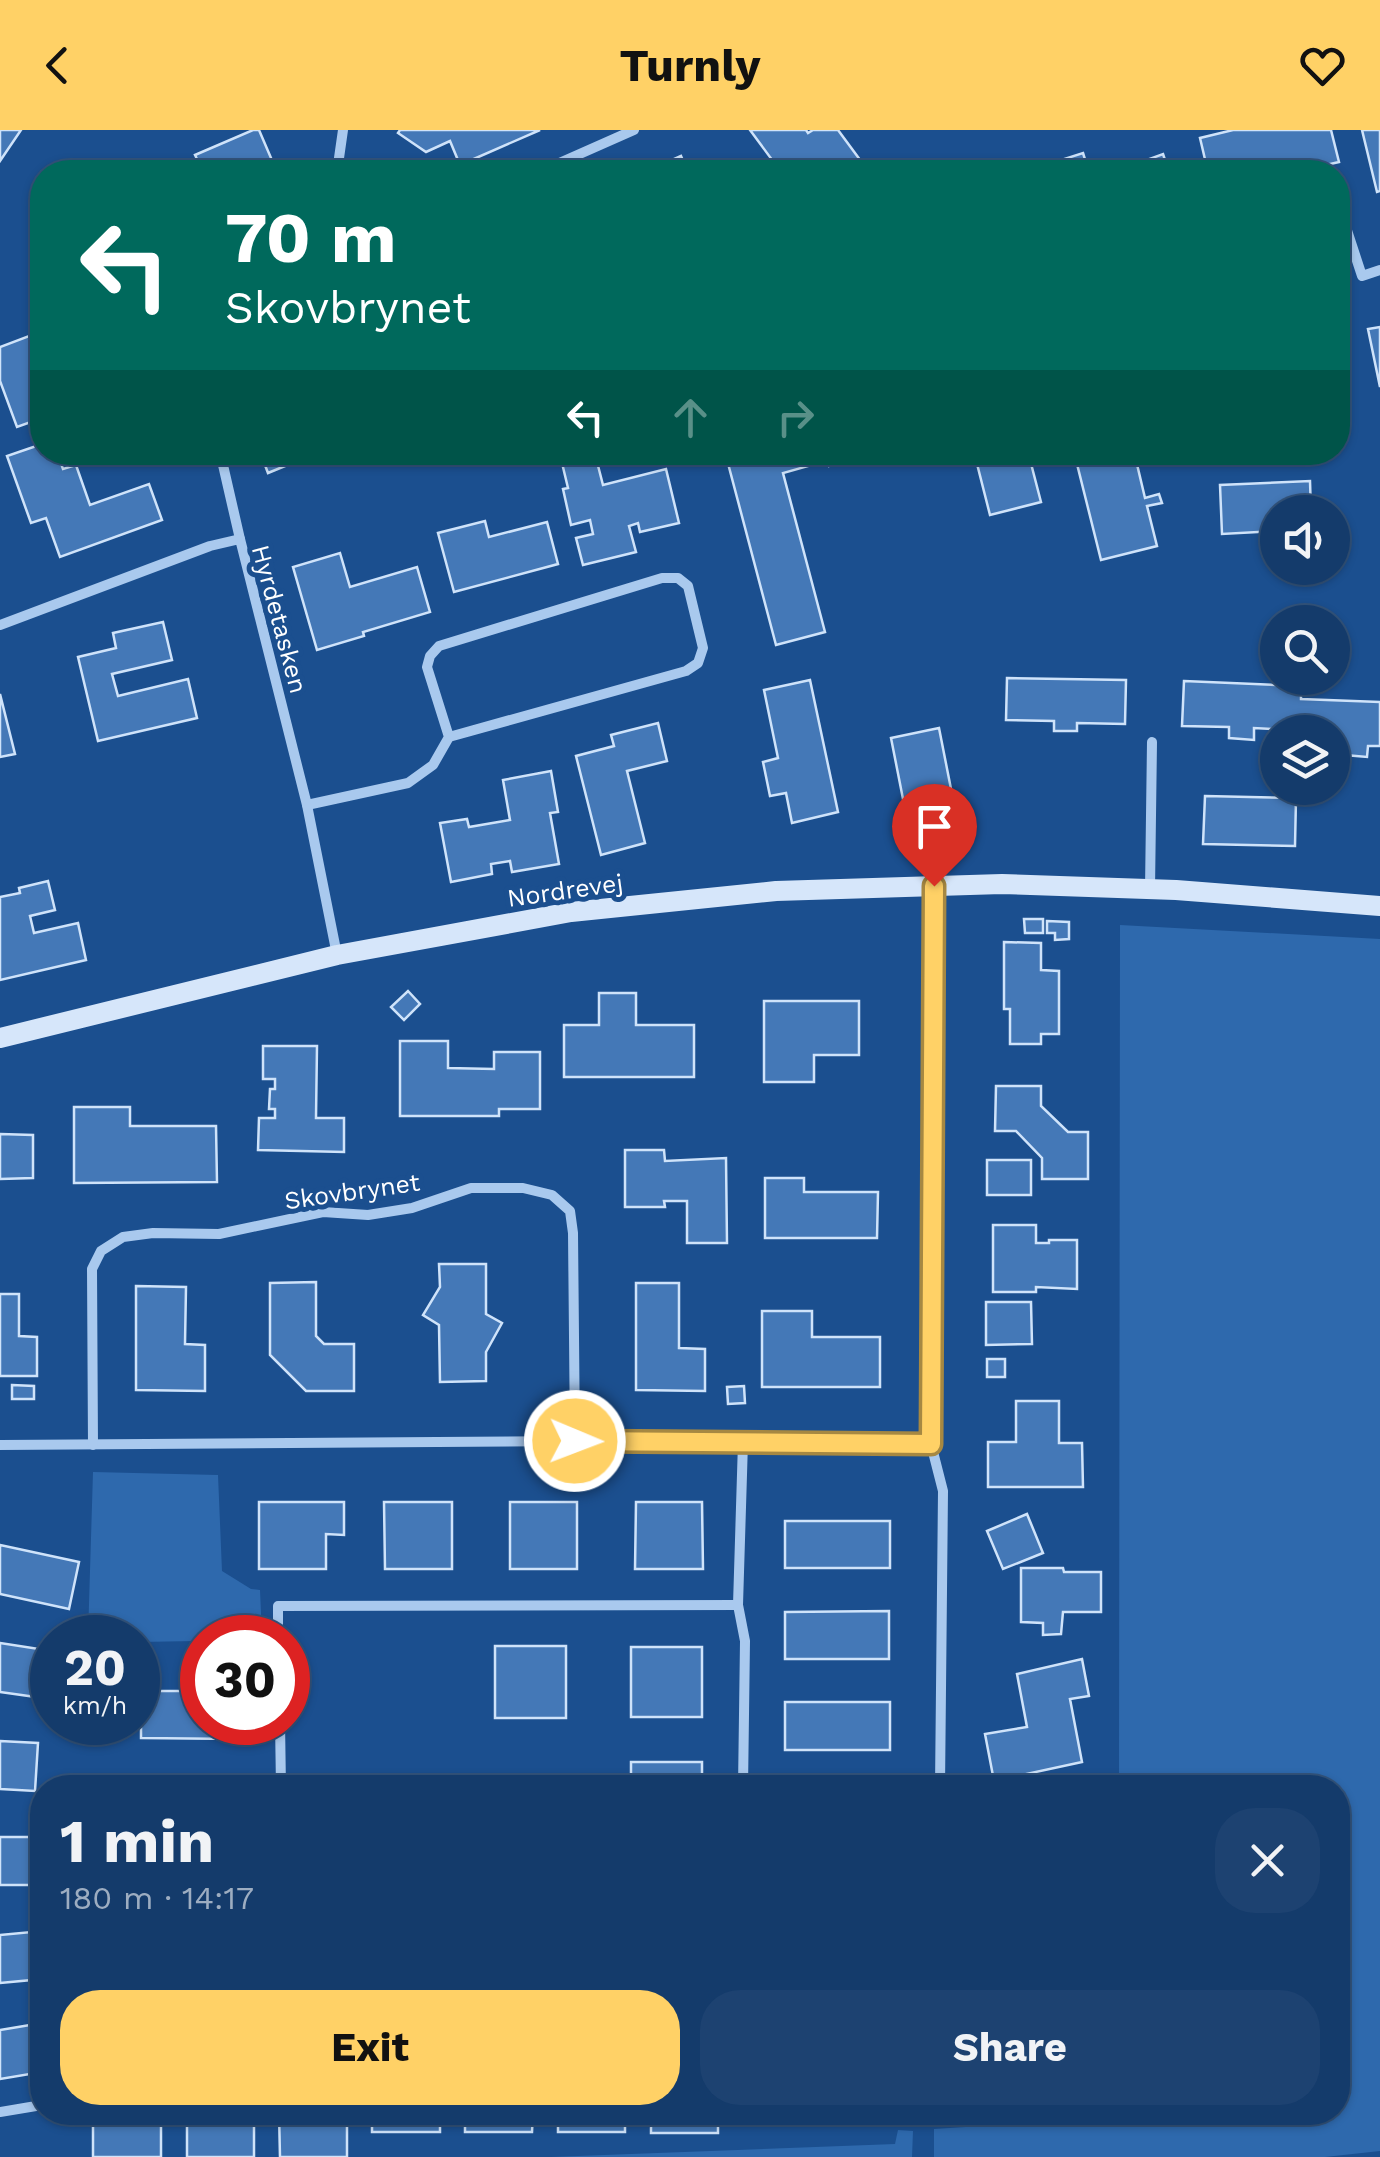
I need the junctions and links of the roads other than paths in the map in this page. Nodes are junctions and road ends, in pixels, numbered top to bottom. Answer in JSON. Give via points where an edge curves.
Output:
{"nodes":[{"id":1,"x":343,"y":130,"type":"edge"},
{"id":2,"x":634,"y":130,"type":"edge"},
{"id":3,"x":339,"y":160,"type":"edge"},
{"id":4,"x":566,"y":160,"type":"edge"},
{"id":5,"x":1350,"y":240,"type":"edge"},
{"id":6,"x":1380,"y":270,"type":"edge"},
{"id":7,"x":223,"y":465,"type":"edge"},
{"id":8,"x":240,"y":539,"type":"junction"},
{"id":9,"x":0,"y":625,"type":"edge"},
{"id":10,"x":450,"y":737,"type":"junction"},
{"id":11,"x":1152,"y":742,"type":"dead end"},
{"id":12,"x":307,"y":805,"type":"junction"},
{"id":13,"x":934,"y":886,"type":"junction"},
{"id":14,"x":1150,"y":889,"type":"junction"},
{"id":15,"x":1380,"y":906,"type":"edge"},
{"id":16,"x":338,"y":956,"type":"junction"},
{"id":17,"x":0,"y":1038,"type":"edge"},
{"id":18,"x":575,"y":1441,"type":"junction"},
{"id":19,"x":743,"y":1442,"type":"junction"},
{"id":20,"x":931,"y":1444,"type":"junction"},
{"id":21,"x":93,"y":1445,"type":"junction"},
{"id":22,"x":0,"y":1446,"type":"edge"},
{"id":23,"x":738,"y":1605,"type":"junction"},
{"id":24,"x":278,"y":1615,"type":"edge"},
{"id":25,"x":280,"y":1745,"type":"edge"},
{"id":26,"x":281,"y":1775,"type":"edge"},
{"id":27,"x":743,"y":1775,"type":"edge"},
{"id":28,"x":940,"y":1775,"type":"edge"},
{"id":29,"x":30,"y":2107,"type":"edge"},
{"id":30,"x":0,"y":2112,"type":"edge"}],
"edges":[{"from":1,"to":3,"type":"street"},
{"from":2,"to":4,"type":"street"},
{"from":5,"to":6,"type":"street","via":[[1362,276]]},
{"from":7,"to":8,"type":"street"},
{"from":8,"to":9,"type":"street","name":"Hyrdetasken"},
{"from":8,"to":12,"type":"street","name":"Hyrdetasken"},
{"from":10,"to":10,"type":"street","via":[[686,672],[704,648],[688,586],[662,578],[439,646],[427,667]]},
{"from":10,"to":12,"type":"street","via":[[432,765],[408,783]]},
{"from":11,"to":14,"type":"street"},
{"from":12,"to":16,"type":"street","name":"Hyrdetasken"},
{"from":13,"to":14,"type":"street","name":"Nordrevej"},
{"from":13,"to":16,"type":"street","name":"Nordrevej","via":[[776,892],[571,912]]},
{"from":13,"to":20,"type":"street"},
{"from":14,"to":15,"type":"street","name":"Nordrevej"},
{"from":16,"to":17,"type":"street","name":"Nordrevej"},
{"from":18,"to":19,"type":"street"},
{"from":18,"to":21,"type":"street"},
{"from":18,"to":21,"type":"street","name":"Skovbrynet","via":[[570,1211],[552,1195],[523,1188],[471,1188],[412,1208],[323,1212],[219,1234],[123,1237],[101,1251],[92,1269]]},
{"from":19,"to":20,"type":"street"},
{"from":19,"to":23,"type":"street"},
{"from":20,"to":28,"type":"street","via":[[943,1491]]},
{"from":21,"to":22,"type":"street"},
{"from":23,"to":24,"type":"street","via":[[278,1606]]},
{"from":23,"to":27,"type":"street","via":[[745,1642]]},
{"from":25,"to":26,"type":"street"},
{"from":29,"to":30,"type":"street"}]}
